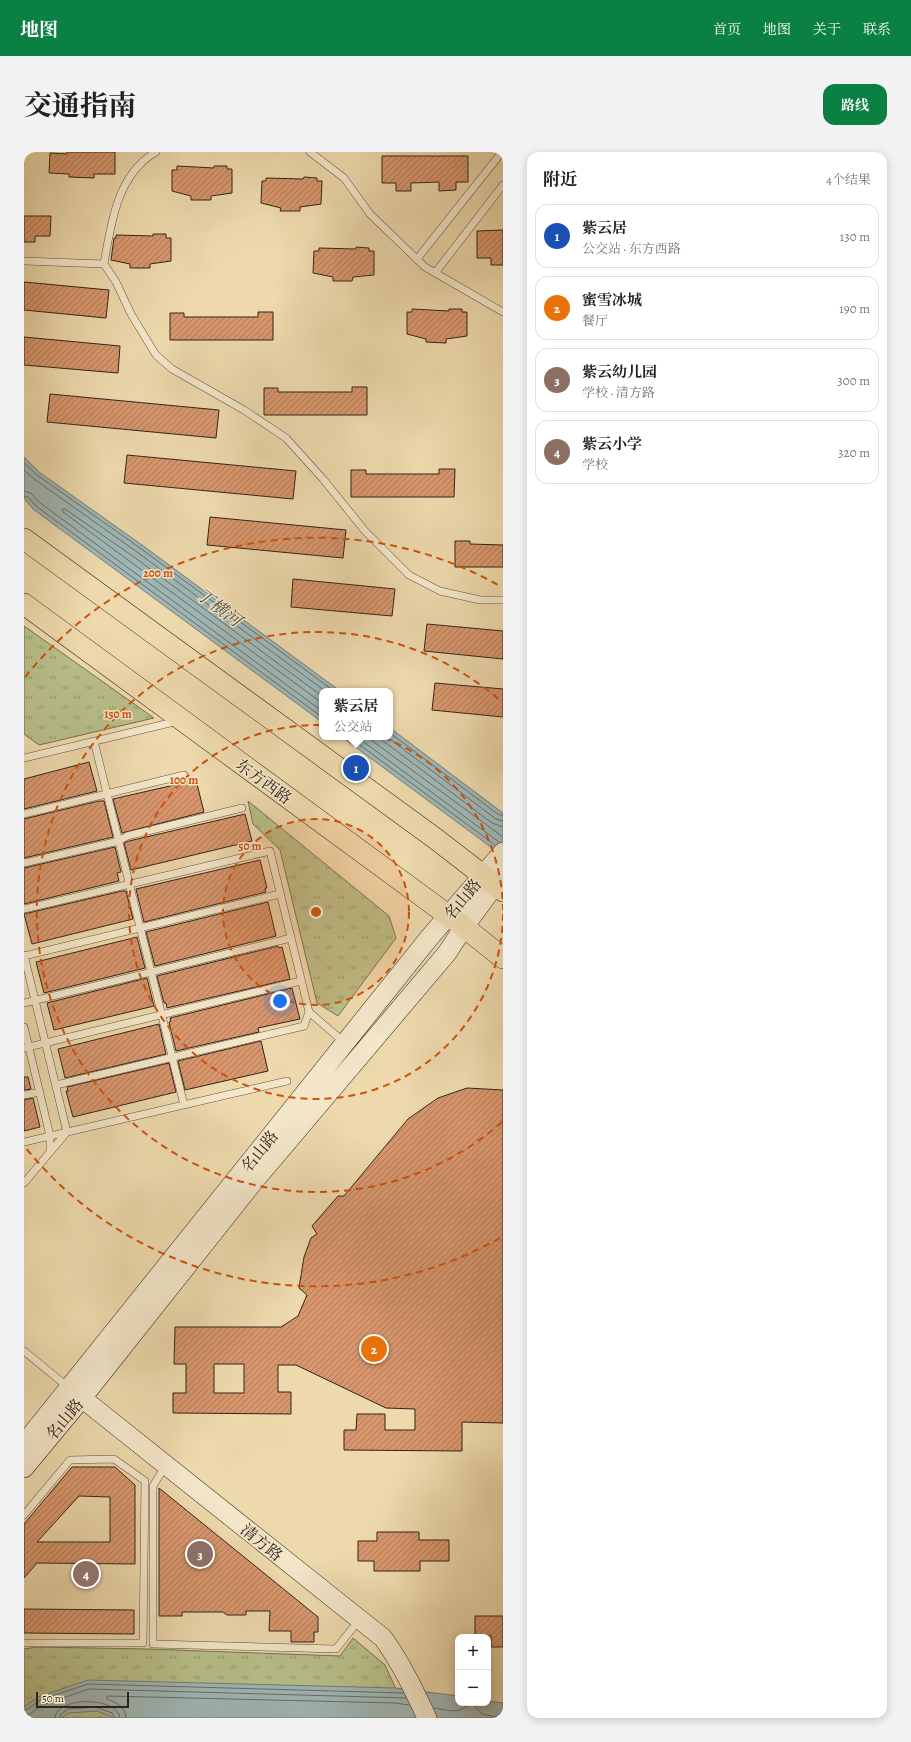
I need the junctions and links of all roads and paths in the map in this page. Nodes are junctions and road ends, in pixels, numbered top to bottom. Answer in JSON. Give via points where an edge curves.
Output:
{"nodes":[{"id":1,"x":156,"y":152,"type":"edge"},
{"id":2,"x":310,"y":152,"type":"edge"},
{"id":3,"x":502,"y":152,"type":"edge"},
{"id":4,"x":503,"y":185,"type":"edge"},
{"id":5,"x":417,"y":259,"type":"junction"},
{"id":6,"x":24,"y":261,"type":"edge"},
{"id":7,"x":104,"y":264,"type":"junction"},
{"id":8,"x":435,"y":273,"type":"junction"},
{"id":9,"x":503,"y":312,"type":"edge"},
{"id":10,"x":24,"y":539,"type":"edge"},
{"id":11,"x":503,"y":600,"type":"edge"},
{"id":12,"x":24,"y":604,"type":"edge"},
{"id":13,"x":180,"y":720,"type":"junction"},
{"id":14,"x":94,"y":741,"type":"junction"},
{"id":15,"x":24,"y":758,"type":"edge"},
{"id":16,"x":184,"y":775,"type":"dead end"},
{"id":17,"x":107,"y":794,"type":"junction"},
{"id":18,"x":242,"y":808,"type":"dead end"},
{"id":19,"x":24,"y":814,"type":"edge"},
{"id":20,"x":119,"y":841,"type":"junction"},
{"id":21,"x":24,"y":863,"type":"edge"},
{"id":22,"x":497,"y":873,"type":"edge"},
{"id":23,"x":130,"y":884,"type":"junction"},
{"id":24,"x":280,"y":894,"type":"junction"},
{"id":25,"x":24,"y":909,"type":"edge"},
{"id":26,"x":456,"y":922,"type":"junction"},
{"id":27,"x":140,"y":928,"type":"junction"},
{"id":28,"x":291,"y":938,"type":"junction"},
{"id":29,"x":24,"y":956,"type":"edge"},
{"id":30,"x":503,"y":958,"type":"edge"},
{"id":31,"x":151,"y":972,"type":"junction"},
{"id":32,"x":301,"y":981,"type":"junction"},
{"id":33,"x":35,"y":1000,"type":"junction"},
{"id":34,"x":24,"y":1003,"type":"edge"},
{"id":35,"x":309,"y":1012,"type":"junction"},
{"id":36,"x":162,"y":1014,"type":"junction"},
{"id":37,"x":24,"y":1027,"type":"edge"},
{"id":38,"x":45,"y":1043,"type":"junction"},
{"id":39,"x":346,"y":1043,"type":"junction"},
{"id":40,"x":26,"y":1047,"type":"edge"},
{"id":41,"x":172,"y":1057,"type":"junction"},
{"id":42,"x":287,"y":1081,"type":"dead end"},
{"id":43,"x":56,"y":1085,"type":"junction"},
{"id":44,"x":40,"y":1092,"type":"junction"},
{"id":45,"x":24,"y":1095,"type":"edge"},
{"id":46,"x":184,"y":1105,"type":"junction"},
{"id":47,"x":67,"y":1132,"type":"junction"},
{"id":48,"x":50,"y":1136,"type":"junction"},
{"id":49,"x":24,"y":1142,"type":"edge"},
{"id":50,"x":50,"y":1152,"type":"junction"},
{"id":51,"x":24,"y":1184,"type":"edge"},
{"id":52,"x":24,"y":1351,"type":"edge"},
{"id":53,"x":76,"y":1393,"type":"junction"},
{"id":54,"x":24,"y":1444,"type":"edge"},
{"id":55,"x":166,"y":1465,"type":"junction"},
{"id":56,"x":24,"y":1468,"type":"edge"},
{"id":57,"x":24,"y":1515,"type":"edge"},
{"id":58,"x":360,"y":1619,"type":"junction"},
{"id":59,"x":24,"y":1643,"type":"edge"},
{"id":60,"x":427,"y":1718,"type":"edge"}],
"edges":[{"from":1,"to":7,"type":"lane","via":[[131,174],[118,199]]},
{"from":2,"to":5,"type":"lane","via":[[344,178],[370,214]]},
{"from":3,"to":5,"type":"lane"},
{"from":4,"to":8,"type":"lane"},
{"from":5,"to":8,"type":"lane"},
{"from":6,"to":7,"type":"lane"},
{"from":7,"to":11,"type":"lane","via":[[156,355],[172,369],[244,410],[286,438],[365,531],[408,575],[440,591],[480,600]]},
{"from":8,"to":9,"type":"lane"},
{"from":10,"to":22,"type":"main road","via":[[436,839]]},
{"from":12,"to":13,"type":"main road","name":"东方西路"},
{"from":13,"to":14,"type":"lane"},
{"from":13,"to":26,"type":"main road","name":"东方西路"},
{"from":14,"to":15,"type":"lane"},
{"from":14,"to":17,"type":"lane"},
{"from":16,"to":17,"type":"lane"},
{"from":17,"to":19,"type":"lane"},
{"from":17,"to":20,"type":"lane"},
{"from":18,"to":20,"type":"lane","via":[[126,836]]},
{"from":20,"to":21,"type":"lane"},
{"from":20,"to":23,"type":"lane"},
{"from":22,"to":26,"type":"street","name":"名山路"},
{"from":23,"to":24,"type":"lane","via":[[270,851]]},
{"from":23,"to":25,"type":"lane"},
{"from":23,"to":27,"type":"lane"},
{"from":24,"to":27,"type":"lane"},
{"from":24,"to":28,"type":"lane"},
{"from":26,"to":30,"type":"main road","name":"东方西路"},
{"from":26,"to":39,"type":"street","name":"名山路"},
{"from":26,"to":53,"type":"street","name":"名山路","via":[[448,953]]},
{"from":27,"to":29,"type":"lane"},
{"from":27,"to":31,"type":"lane"},
{"from":28,"to":31,"type":"lane"},
{"from":28,"to":32,"type":"lane"},
{"from":29,"to":33,"type":"lane"},
{"from":31,"to":33,"type":"lane"},
{"from":31,"to":36,"type":"lane"},
{"from":32,"to":35,"type":"lane"},
{"from":32,"to":36,"type":"lane"},
{"from":33,"to":34,"type":"lane"},
{"from":33,"to":38,"type":"lane"},
{"from":35,"to":39,"type":"lane"},
{"from":35,"to":41,"type":"lane","via":[[304,1026]]},
{"from":36,"to":38,"type":"lane"},
{"from":36,"to":41,"type":"lane"},
{"from":37,"to":40,"type":"lane"},
{"from":38,"to":40,"type":"lane"},
{"from":38,"to":43,"type":"lane"},
{"from":39,"to":53,"type":"street","name":"名山路"},
{"from":40,"to":44,"type":"lane"},
{"from":41,"to":43,"type":"lane"},
{"from":41,"to":46,"type":"lane"},
{"from":42,"to":46,"type":"lane"},
{"from":43,"to":47,"type":"lane"},
{"from":44,"to":45,"type":"lane"},
{"from":44,"to":48,"type":"lane"},
{"from":46,"to":47,"type":"lane"},
{"from":47,"to":48,"type":"lane"},
{"from":47,"to":50,"type":"lane"},
{"from":48,"to":49,"type":"lane"},
{"from":48,"to":50,"type":"lane"},
{"from":50,"to":51,"type":"lane"},
{"from":52,"to":53,"type":"lane"},
{"from":53,"to":54,"type":"street","name":"名山路"},
{"from":53,"to":55,"type":"street","name":"清方路"},
{"from":53,"to":56,"type":"street","name":"名山路"},
{"from":55,"to":58,"type":"street","name":"清方路"},
{"from":55,"to":58,"type":"lane","via":[[153,1486],[153,1644],[336,1650]]},
{"from":57,"to":59,"type":"lane","via":[[70,1460],[114,1459],[145,1481],[143,1643]]},
{"from":58,"to":60,"type":"street","name":"清方路","via":[[383,1638],[396,1655]]}]}
